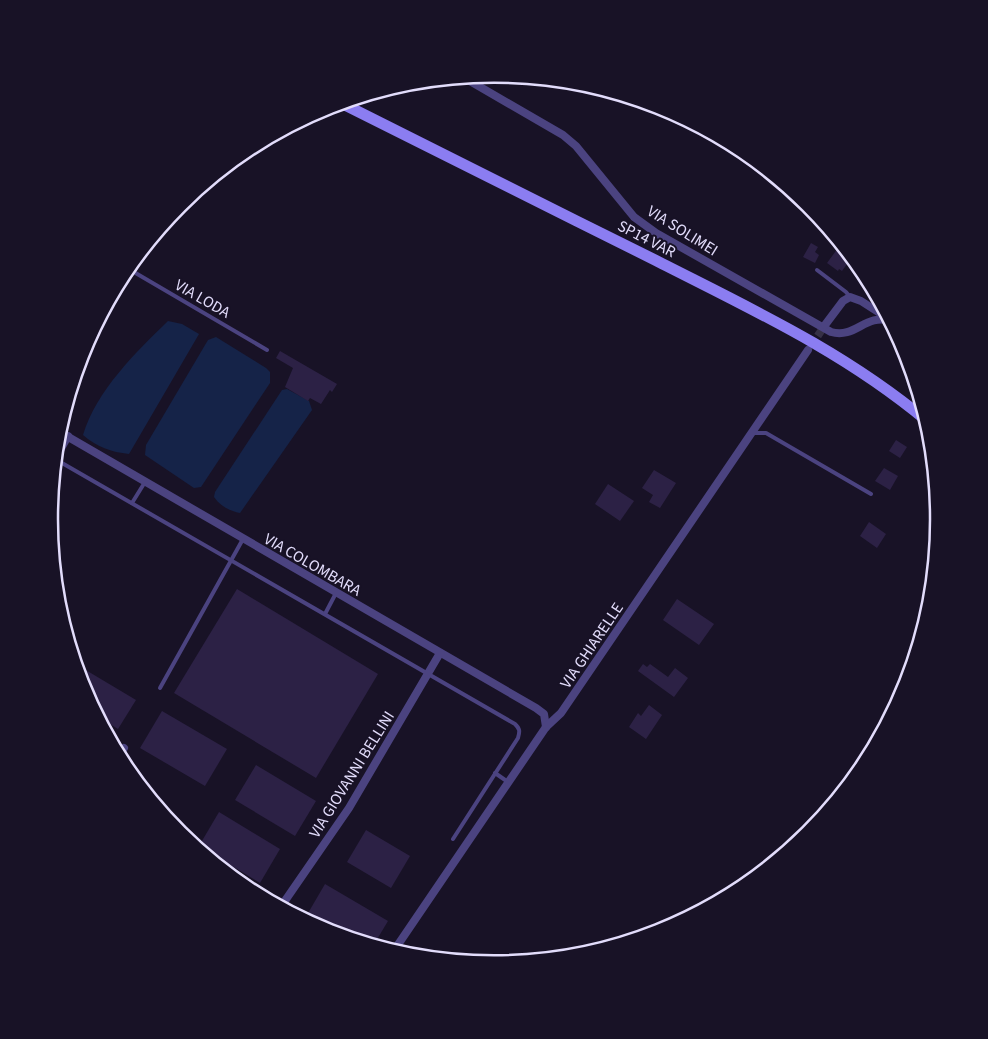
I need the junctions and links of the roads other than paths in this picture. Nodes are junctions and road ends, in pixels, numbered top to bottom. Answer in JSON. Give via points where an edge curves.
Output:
{"nodes":[{"id":1,"x":475,"y":84,"type":"edge"},
{"id":2,"x":350,"y":107,"type":"edge"},
{"id":3,"x":817,"y":270,"type":"dead end"},
{"id":4,"x":134,"y":272,"type":"edge"},
{"id":5,"x":850,"y":297,"type":"junction"},
{"id":6,"x":878,"y":312,"type":"edge"},
{"id":7,"x":881,"y":319,"type":"edge"},
{"id":8,"x":826,"y":325,"type":"tunnel mouth"},
{"id":9,"x":267,"y":350,"type":"dead end"},
{"id":10,"x":808,"y":350,"type":"tunnel mouth"},
{"id":11,"x":917,"y":413,"type":"edge"},
{"id":12,"x":751,"y":433,"type":"junction"},
{"id":13,"x":68,"y":436,"type":"joint"},
{"id":14,"x":65,"y":442,"type":"edge"},
{"id":15,"x":61,"y":462,"type":"edge"},
{"id":16,"x":145,"y":482,"type":"junction"},
{"id":17,"x":871,"y":494,"type":"dead end"},
{"id":18,"x":132,"y":503,"type":"junction"},
{"id":19,"x":243,"y":539,"type":"junction"},
{"id":20,"x":232,"y":560,"type":"junction"},
{"id":21,"x":336,"y":593,"type":"junction"},
{"id":22,"x":325,"y":614,"type":"junction"},
{"id":23,"x":440,"y":653,"type":"junction"},
{"id":24,"x":428,"y":674,"type":"junction"},
{"id":25,"x":160,"y":688,"type":"dead end"},
{"id":26,"x":546,"y":727,"type":"junction"},
{"id":27,"x":495,"y":774,"type":"junction"},
{"id":28,"x":508,"y":782,"type":"junction"},
{"id":29,"x":453,"y":838,"type":"dead end"},
{"id":30,"x":284,"y":902,"type":"edge"},
{"id":31,"x":398,"y":945,"type":"edge"}],
"edges":[{"from":1,"to":7,"type":"street","name":"VIA SOLIMEI","via":[[563,135],[576,146],[634,217],[656,233],[831,332],[846,333]]},
{"from":2,"to":11,"type":"main road","name":"SP14 VAR","via":[[781,324],[854,366]]},
{"from":3,"to":5,"type":"lane"},
{"from":4,"to":9,"type":"lane","name":"VIA LODA"},
{"from":5,"to":6,"type":"street"},
{"from":5,"to":8,"type":"street","via":[[842,301]]},
{"from":10,"to":12,"type":"street","name":"VIA GHIARELLE"},
{"from":12,"to":17,"type":"lane","via":[[766,433]]},
{"from":12,"to":26,"type":"street","name":"VIA GHIARELLE","via":[[561,714]]},
{"from":13,"to":14,"type":"street"},
{"from":13,"to":16,"type":"street","name":"VIA COLOMBARA"},
{"from":15,"to":18,"type":"lane"},
{"from":16,"to":18,"type":"lane"},
{"from":16,"to":19,"type":"street","name":"VIA COLOMBARA"},
{"from":18,"to":20,"type":"lane"},
{"from":19,"to":20,"type":"lane"},
{"from":19,"to":21,"type":"street","name":"VIA COLOMBARA"},
{"from":20,"to":22,"type":"lane"},
{"from":20,"to":25,"type":"lane"},
{"from":21,"to":22,"type":"lane"},
{"from":21,"to":23,"type":"street","name":"VIA COLOMBARA"},
{"from":22,"to":24,"type":"lane"},
{"from":23,"to":24,"type":"street","name":"VIA GIOVANNI BELLINI"},
{"from":23,"to":26,"type":"street","name":"VIA COLOMBARA","via":[[536,708],[544,714]]},
{"from":24,"to":27,"type":"lane","via":[[519,728],[518,738]]},
{"from":24,"to":30,"type":"street","name":"VIA GIOVANNI BELLINI","via":[[349,808]]},
{"from":26,"to":28,"type":"street","name":"VIA GHIARELLE"},
{"from":27,"to":28,"type":"lane"},
{"from":27,"to":29,"type":"lane"},
{"from":28,"to":31,"type":"street","name":"VIA GHIARELLE"}]}
